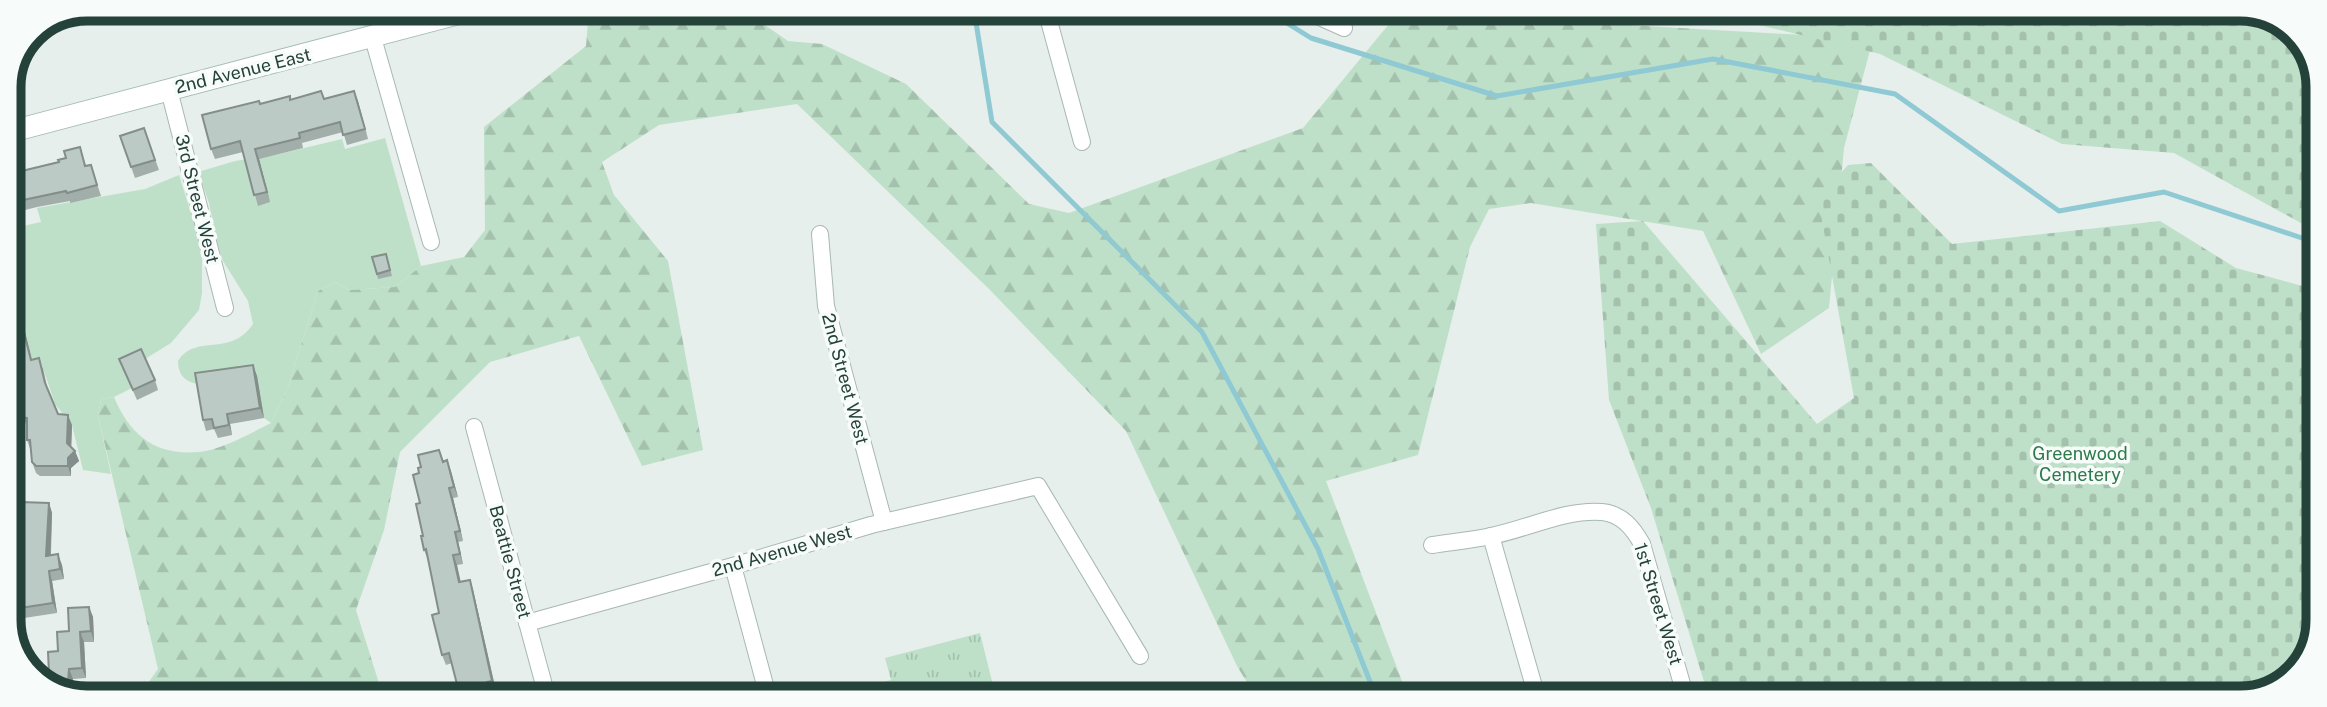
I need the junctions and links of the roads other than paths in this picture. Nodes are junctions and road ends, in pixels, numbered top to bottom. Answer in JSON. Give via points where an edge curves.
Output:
{"nodes":[{"id":1,"x":433,"y":21,"type":"edge"},
{"id":2,"x":1048,"y":21,"type":"edge"},
{"id":3,"x":1328,"y":21,"type":"edge"},
{"id":4,"x":1344,"y":28,"type":"dead end"},
{"id":5,"x":373,"y":38,"type":"junction"},
{"id":6,"x":169,"y":90,"type":"junction"},
{"id":7,"x":21,"y":129,"type":"edge"},
{"id":8,"x":1082,"y":142,"type":"dead end"},
{"id":9,"x":820,"y":234,"type":"dead end"},
{"id":10,"x":430,"y":242,"type":"dead end"},
{"id":11,"x":225,"y":308,"type":"dead end"},
{"id":12,"x":474,"y":427,"type":"dead end"},
{"id":13,"x":884,"y":522,"type":"junction"},
{"id":14,"x":1491,"y":536,"type":"junction"},
{"id":15,"x":1432,"y":545,"type":"dead end"},
{"id":16,"x":733,"y":566,"type":"junction"},
{"id":17,"x":527,"y":623,"type":"junction"},
{"id":18,"x":1140,"y":656,"type":"dead end"},
{"id":19,"x":544,"y":686,"type":"edge"},
{"id":20,"x":765,"y":686,"type":"edge"},
{"id":21,"x":1534,"y":686,"type":"edge"},
{"id":22,"x":1683,"y":686,"type":"edge"}],
"edges":[{"from":1,"to":5,"type":"main road","name":"2nd Avenue East"},
{"from":2,"to":8,"type":"street"},
{"from":3,"to":4,"type":"street"},
{"from":5,"to":6,"type":"main road","name":"2nd Avenue East"},
{"from":5,"to":10,"type":"street"},
{"from":6,"to":7,"type":"main road","name":"2nd Avenue East"},
{"from":6,"to":11,"type":"street","name":"3rd Street West"},
{"from":9,"to":13,"type":"street","name":"2nd Street West","via":[[826,306]]},
{"from":12,"to":17,"type":"street","name":"Beattie Street"},
{"from":13,"to":16,"type":"street","name":"2nd Avenue West"},
{"from":13,"to":18,"type":"street","name":"2nd Avenue West","via":[[1038,486]]},
{"from":14,"to":15,"type":"street"},
{"from":14,"to":21,"type":"street"},
{"from":14,"to":22,"type":"street","name":"1st Street West","via":[[1572,514],[1603,512],[1632,527],[1642,544]]},
{"from":16,"to":17,"type":"street","name":"2nd Avenue West"},
{"from":16,"to":20,"type":"street"},
{"from":17,"to":19,"type":"street","name":"Beattie Street"}]}
